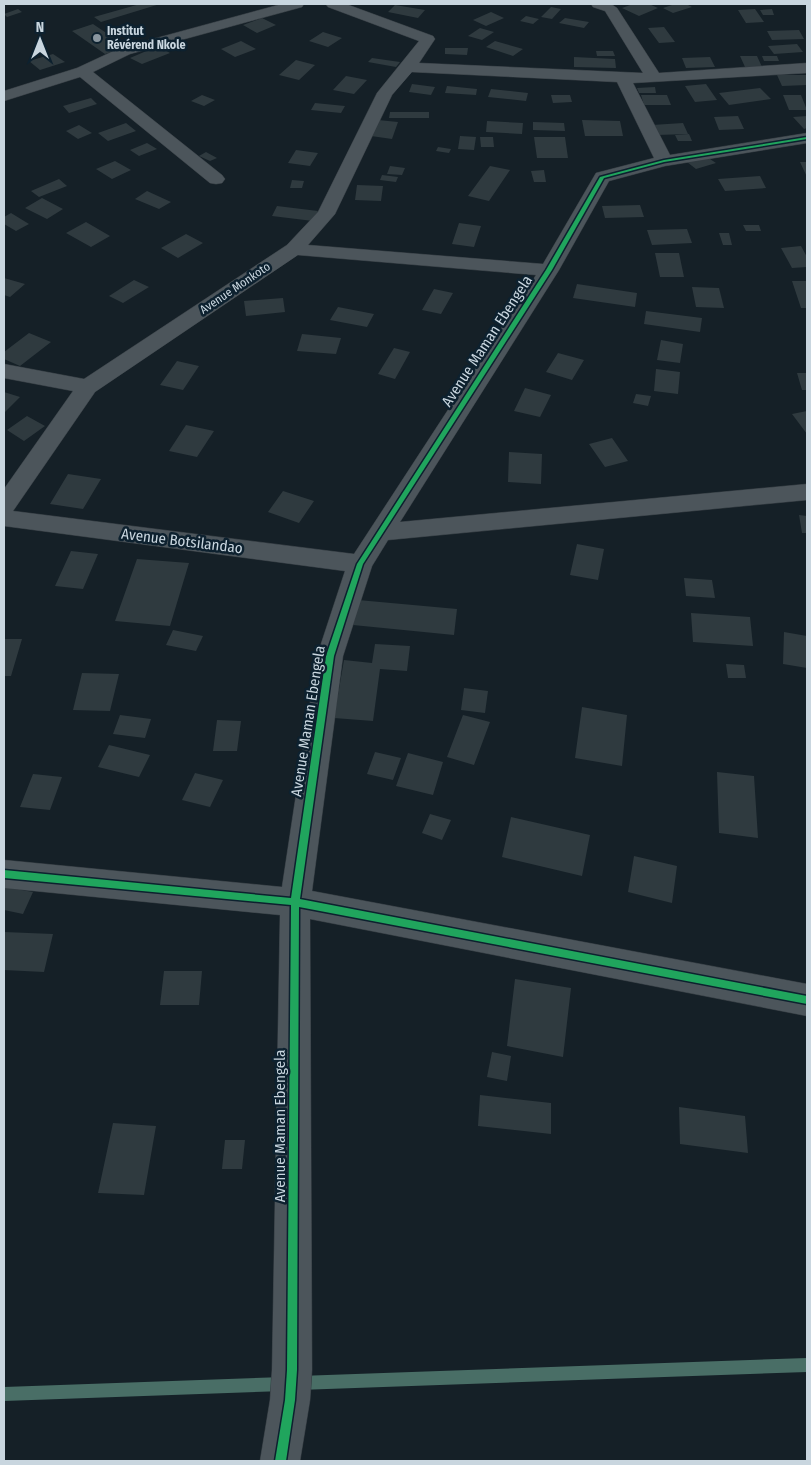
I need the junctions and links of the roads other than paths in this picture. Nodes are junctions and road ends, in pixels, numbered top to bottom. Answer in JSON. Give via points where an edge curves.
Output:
{"nodes":[{"id":1,"x":297,"y":4,"type":"edge"},
{"id":2,"x":333,"y":4,"type":"edge"},
{"id":3,"x":598,"y":4,"type":"edge"},
{"id":4,"x":408,"y":67,"type":"junction"},
{"id":5,"x":807,"y":68,"type":"edge"},
{"id":6,"x":82,"y":71,"type":"junction"},
{"id":7,"x":623,"y":78,"type":"junction"},
{"id":8,"x":654,"y":78,"type":"junction"},
{"id":9,"x":4,"y":96,"type":"edge"},
{"id":10,"x":807,"y":138,"type":"edge"},
{"id":11,"x":664,"y":161,"type":"junction"},
{"id":12,"x":216,"y":179,"type":"dead end"},
{"id":13,"x":294,"y":249,"type":"junction"},
{"id":14,"x":549,"y":270,"type":"junction"},
{"id":15,"x":4,"y":371,"type":"edge"},
{"id":16,"x":87,"y":388,"type":"junction"},
{"id":17,"x":807,"y":492,"type":"edge"},
{"id":18,"x":4,"y":506,"type":"edge"},
{"id":19,"x":4,"y":518,"type":"edge"},
{"id":20,"x":380,"y":532,"type":"junction"},
{"id":21,"x":360,"y":564,"type":"junction"},
{"id":22,"x":4,"y":874,"type":"edge"},
{"id":23,"x":295,"y":902,"type":"junction"},
{"id":24,"x":807,"y":1000,"type":"edge"},
{"id":25,"x":280,"y":1461,"type":"edge"}],
"edges":[{"from":1,"to":6,"type":"street","via":[[125,51]]},
{"from":2,"to":4,"type":"street","name":"Avenue Monkoto","via":[[428,39]]},
{"from":3,"to":8,"type":"street","via":[[610,8]]},
{"from":4,"to":7,"type":"street"},
{"from":4,"to":13,"type":"street","name":"Avenue Monkoto","via":[[385,93],[326,214]]},
{"from":5,"to":8,"type":"street"},
{"from":6,"to":9,"type":"street"},
{"from":6,"to":12,"type":"street"},
{"from":7,"to":8,"type":"street"},
{"from":7,"to":11,"type":"street"},
{"from":10,"to":11,"type":"street","name":"Avenue Maman Ebengela"},
{"from":11,"to":14,"type":"street","name":"Avenue Maman Ebengela","via":[[602,177]]},
{"from":13,"to":14,"type":"street"},
{"from":13,"to":16,"type":"street","name":"Avenue Monkoto"},
{"from":14,"to":20,"type":"street","name":"Avenue Maman Ebengela"},
{"from":15,"to":16,"type":"street"},
{"from":16,"to":18,"type":"street","name":"Avenue Monkoto"},
{"from":17,"to":20,"type":"street"},
{"from":19,"to":21,"type":"street","name":"Avenue Botsilandao"},
{"from":20,"to":21,"type":"street","name":"Avenue Maman Ebengela"},
{"from":21,"to":23,"type":"street","name":"Avenue Maman Ebengela","via":[[330,656]]},
{"from":22,"to":23,"type":"street"},
{"from":23,"to":24,"type":"street"},
{"from":23,"to":25,"type":"street","name":"Avenue Maman Ebengela","via":[[291,1385]]}]}
